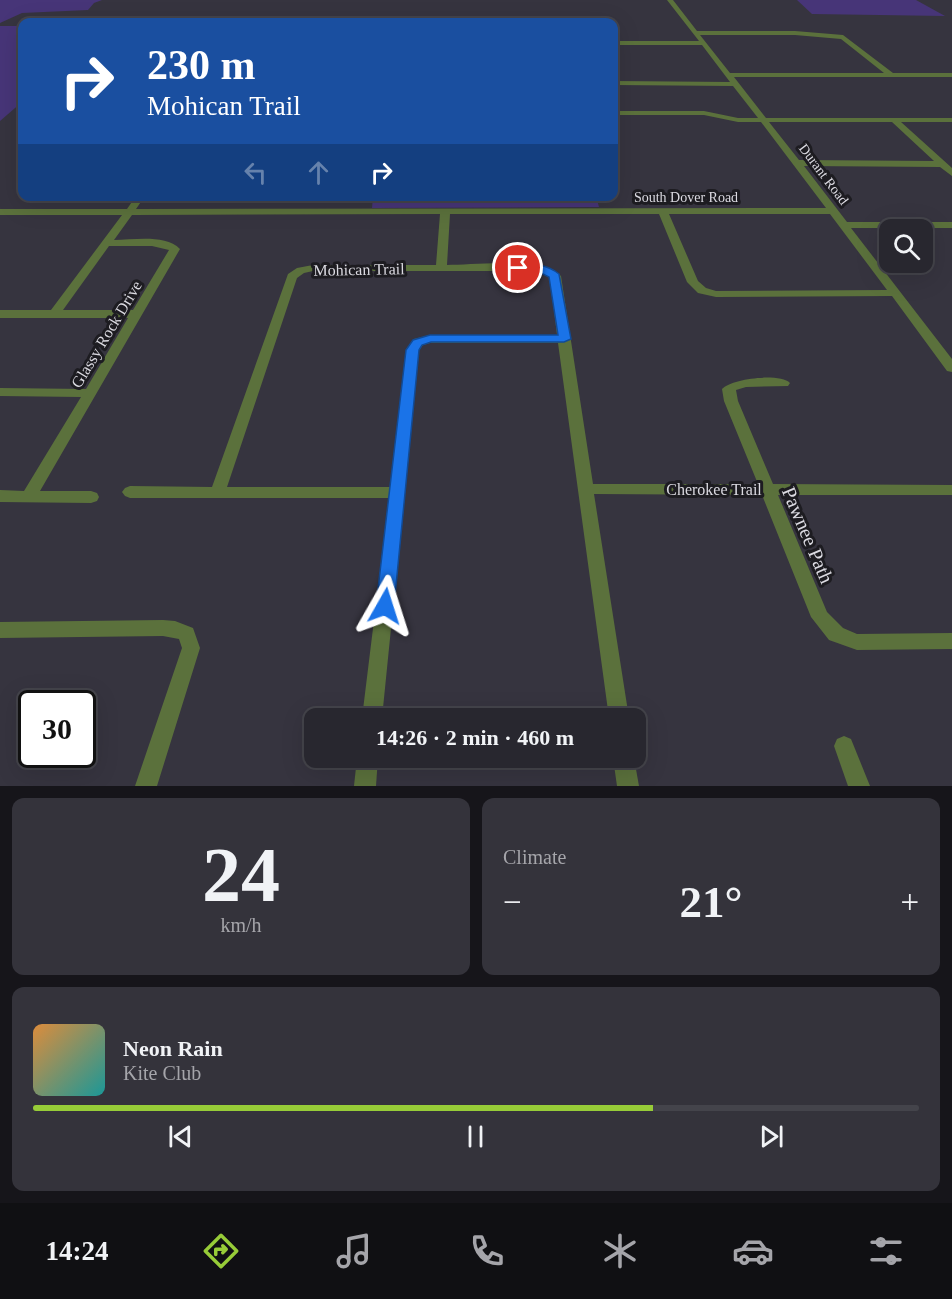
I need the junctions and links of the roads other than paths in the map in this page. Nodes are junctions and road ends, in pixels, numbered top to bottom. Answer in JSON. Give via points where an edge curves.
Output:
{"nodes":[{"id":1,"x":670,"y":0,"type":"edge"},
{"id":2,"x":696,"y":33,"type":"junction"},
{"id":3,"x":618,"y":41,"type":"edge"},
{"id":4,"x":704,"y":43,"type":"junction"},
{"id":5,"x":729,"y":75,"type":"junction"},
{"id":6,"x":891,"y":75,"type":"junction"},
{"id":7,"x":952,"y":75,"type":"edge"},
{"id":8,"x":618,"y":83,"type":"edge"},
{"id":9,"x":736,"y":84,"type":"junction"},
{"id":10,"x":618,"y":112,"type":"edge"},
{"id":11,"x":763,"y":120,"type":"junction"},
{"id":12,"x":894,"y":120,"type":"junction"},
{"id":13,"x":952,"y":120,"type":"edge"},
{"id":14,"x":797,"y":163,"type":"junction"},
{"id":15,"x":941,"y":164,"type":"junction"},
{"id":16,"x":952,"y":173,"type":"edge"},
{"id":17,"x":137,"y":201,"type":"edge"},
{"id":18,"x":445,"y":211,"type":"junction"},
{"id":19,"x":663,"y":211,"type":"junction"},
{"id":20,"x":833,"y":211,"type":"junction"},
{"id":21,"x":0,"y":212,"type":"edge"},
{"id":22,"x":129,"y":212,"type":"junction"},
{"id":23,"x":843,"y":225,"type":"junction"},
{"id":24,"x":952,"y":225,"type":"edge"},
{"id":25,"x":106,"y":243,"type":"junction"},
{"id":26,"x":441,"y":268,"type":"junction"},
{"id":27,"x":895,"y":293,"type":"junction"},
{"id":28,"x":0,"y":314,"type":"edge"},
{"id":29,"x":54,"y":314,"type":"junction"},
{"id":30,"x":137,"y":314,"type":"junction"},
{"id":31,"x":564,"y":339,"type":"junction"},
{"id":32,"x":952,"y":368,"type":"edge"},
{"id":33,"x":783,"y":383,"type":"dead end"},
{"id":34,"x":0,"y":392,"type":"edge"},
{"id":35,"x":91,"y":393,"type":"junction"},
{"id":36,"x":585,"y":489,"type":"junction"},
{"id":37,"x":766,"y":489,"type":"junction"},
{"id":38,"x":952,"y":490,"type":"edge"},
{"id":39,"x":130,"y":492,"type":"dead end"},
{"id":40,"x":218,"y":492,"type":"junction"},
{"id":41,"x":398,"y":492,"type":"junction"},
{"id":42,"x":0,"y":496,"type":"edge"},
{"id":43,"x":29,"y":496,"type":"junction"},
{"id":44,"x":92,"y":497,"type":"dead end"},
{"id":45,"x":0,"y":630,"type":"edge"},
{"id":46,"x":952,"y":641,"type":"edge"},
{"id":47,"x":373,"y":708,"type":"edge"},
{"id":48,"x":618,"y":708,"type":"edge"},
{"id":49,"x":844,"y":746,"type":"dead end"},
{"id":50,"x":367,"y":768,"type":"edge"},
{"id":51,"x":625,"y":768,"type":"edge"},
{"id":52,"x":146,"y":786,"type":"edge"},
{"id":53,"x":365,"y":786,"type":"edge"},
{"id":54,"x":628,"y":786,"type":"edge"},
{"id":55,"x":859,"y":786,"type":"edge"}],
"edges":[{"from":1,"to":2,"type":"street","name":"Durant Road"},
{"from":2,"to":4,"type":"street","name":"Durant Road"},
{"from":2,"to":6,"type":"street","via":[[843,37]]},
{"from":3,"to":4,"type":"street"},
{"from":4,"to":5,"type":"street","name":"Durant Road"},
{"from":5,"to":6,"type":"street"},
{"from":5,"to":9,"type":"street","name":"Durant Road"},
{"from":6,"to":7,"type":"street"},
{"from":8,"to":9,"type":"street"},
{"from":9,"to":11,"type":"street","name":"Durant Road"},
{"from":10,"to":11,"type":"street","via":[[704,113]]},
{"from":11,"to":12,"type":"street"},
{"from":11,"to":14,"type":"street","name":"Durant Road"},
{"from":12,"to":13,"type":"street"},
{"from":12,"to":15,"type":"street"},
{"from":14,"to":15,"type":"street"},
{"from":14,"to":20,"type":"street","name":"Durant Road"},
{"from":15,"to":16,"type":"street"},
{"from":17,"to":22,"type":"street"},
{"from":18,"to":19,"type":"street","name":"South Dover Road"},
{"from":18,"to":22,"type":"street","name":"South Dover Road"},
{"from":18,"to":26,"type":"street"},
{"from":19,"to":20,"type":"street","name":"South Dover Road"},
{"from":19,"to":27,"type":"street","via":[[693,282],[702,291]]},
{"from":20,"to":23,"type":"street","name":"Durant Road"},
{"from":21,"to":22,"type":"street","name":"South Dover Road"},
{"from":22,"to":25,"type":"street"},
{"from":23,"to":24,"type":"street"},
{"from":23,"to":27,"type":"street","name":"Durant Road"},
{"from":25,"to":29,"type":"street"},
{"from":25,"to":30,"type":"street","name":"Glassy Rock Drive","via":[[159,244],[175,249]]},
{"from":26,"to":31,"type":"street","name":"Mohican Trail","via":[[549,271],[555,276]]},
{"from":26,"to":40,"type":"street","name":"Mohican Trail","via":[[313,268],[292,276]]},
{"from":27,"to":32,"type":"street","name":"Durant Road"},
{"from":28,"to":29,"type":"street"},
{"from":29,"to":30,"type":"street"},
{"from":30,"to":35,"type":"street","name":"Glassy Rock Drive"},
{"from":31,"to":36,"type":"street","name":"Mohican Trail"},
{"from":31,"to":41,"type":"street","via":[[418,342],[412,350]]},
{"from":33,"to":37,"type":"street","name":"Pawnee Path","via":[[746,383],[729,389]]},
{"from":34,"to":35,"type":"street"},
{"from":35,"to":43,"type":"street","name":"Glassy Rock Drive"},
{"from":36,"to":37,"type":"street","name":"Cherokee Trail"},
{"from":36,"to":48,"type":"street","name":"Mohican Trail"},
{"from":37,"to":38,"type":"street","name":"Cherokee Trail"},
{"from":37,"to":46,"type":"street","name":"Pawnee Path","via":[[820,617],[836,634],[857,642]]},
{"from":39,"to":40,"type":"street"},
{"from":40,"to":41,"type":"street"},
{"from":41,"to":47,"type":"street"},
{"from":42,"to":43,"type":"street"},
{"from":43,"to":44,"type":"street"},
{"from":45,"to":52,"type":"street","via":[[163,628],[186,634],[191,648]]},
{"from":49,"to":55,"type":"street"},
{"from":50,"to":53,"type":"street"},
{"from":51,"to":54,"type":"street"}]}
